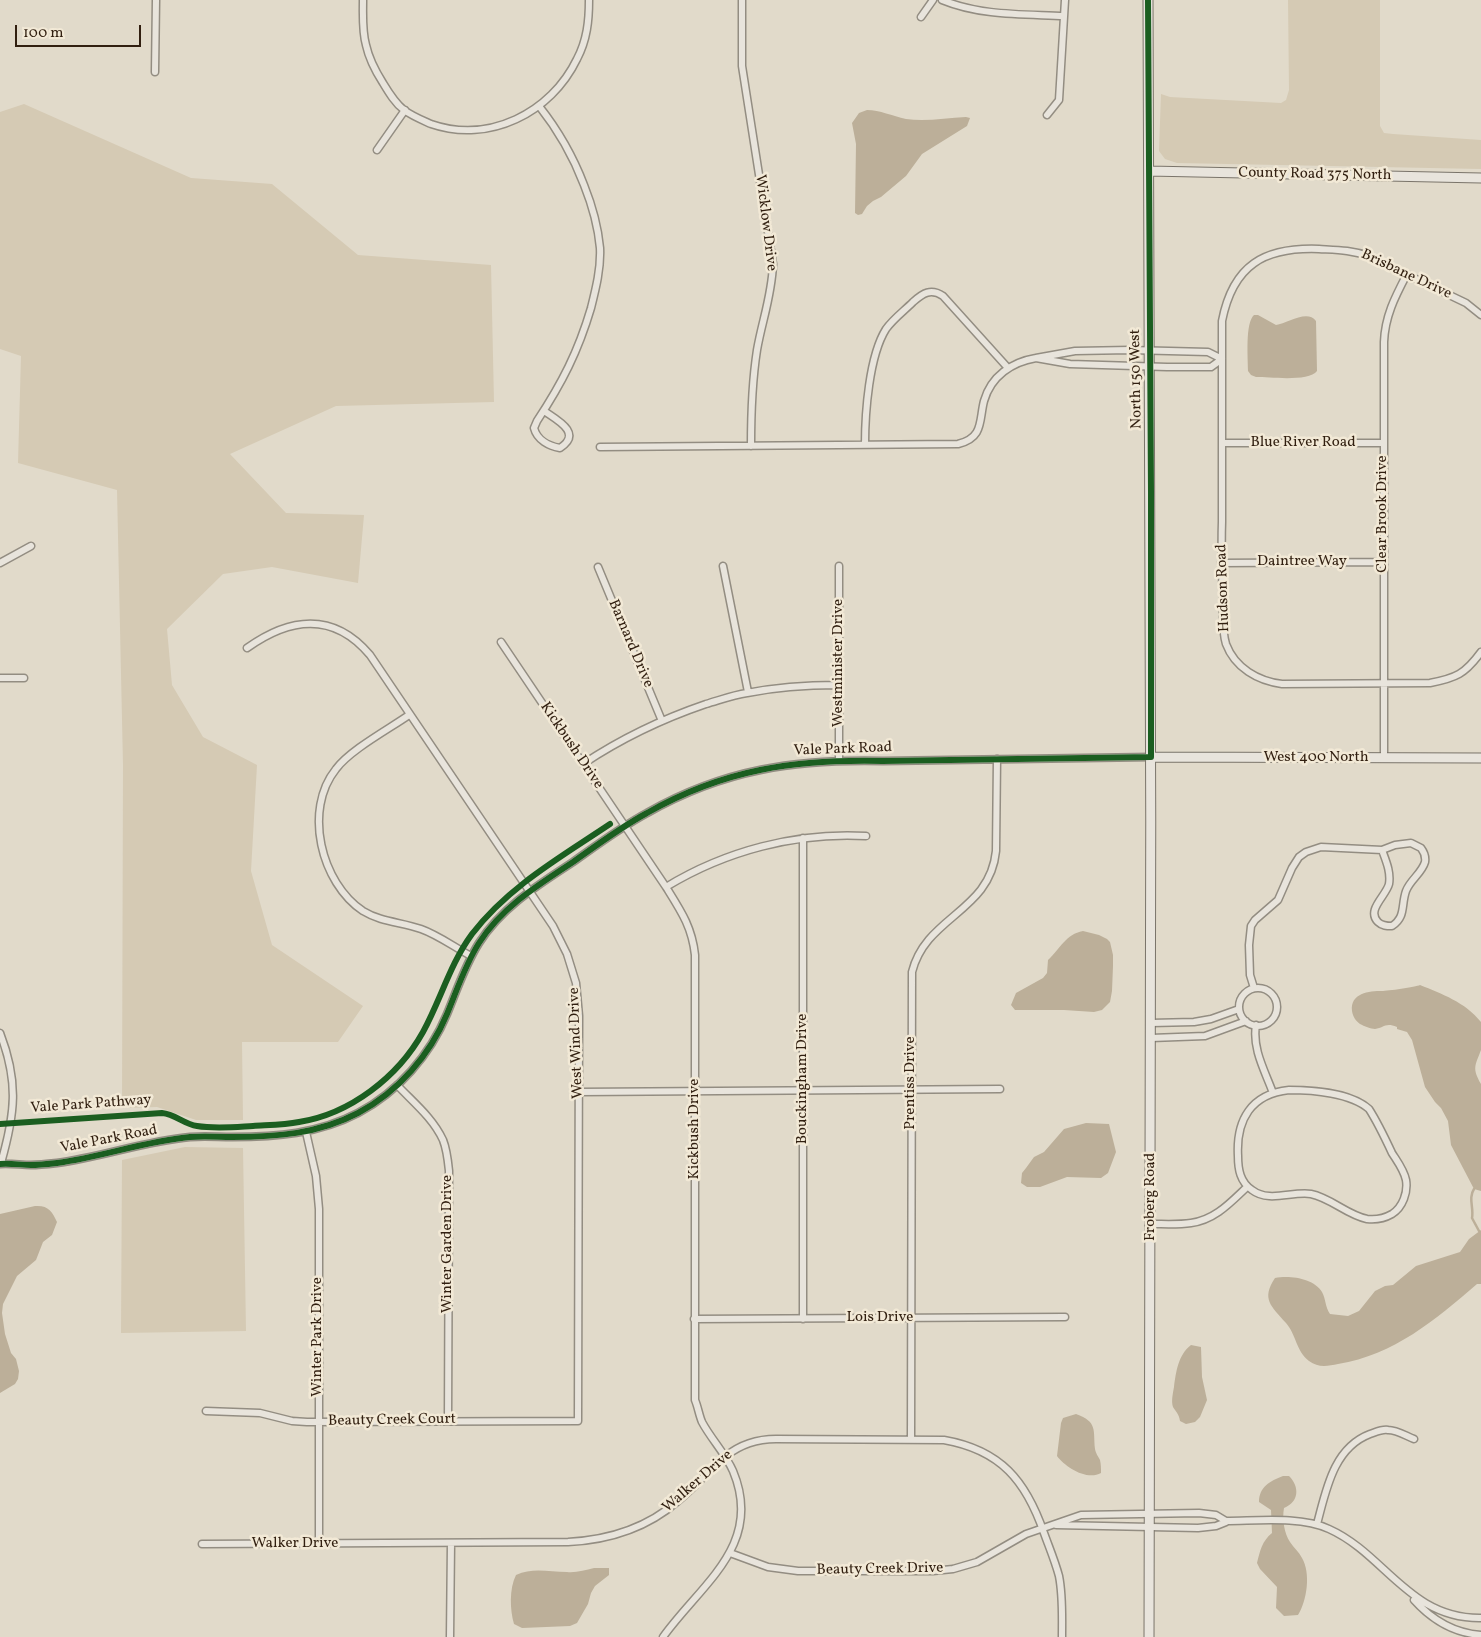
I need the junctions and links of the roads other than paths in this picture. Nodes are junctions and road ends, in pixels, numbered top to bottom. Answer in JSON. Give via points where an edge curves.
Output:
{"nodes":[{"id":1,"x":156,"y":0,"type":"edge"},
{"id":2,"x":363,"y":0,"type":"edge"},
{"id":3,"x":589,"y":0,"type":"edge"},
{"id":4,"x":742,"y":0,"type":"edge"},
{"id":5,"x":933,"y":0,"type":"edge"},
{"id":6,"x":942,"y":0,"type":"edge"},
{"id":7,"x":1065,"y":0,"type":"edge"},
{"id":8,"x":1148,"y":0,"type":"edge"},
{"id":9,"x":1064,"y":16,"type":"junction"},
{"id":10,"x":921,"y":17,"type":"dead end"},
{"id":11,"x":155,"y":72,"type":"dead end"},
{"id":12,"x":539,"y":106,"type":"junction"},
{"id":13,"x":405,"y":110,"type":"junction"},
{"id":14,"x":1047,"y":115,"type":"dead end"},
{"id":15,"x":377,"y":150,"type":"dead end"},
{"id":16,"x":1149,"y":171,"type":"junction"},
{"id":17,"x":1481,"y":178,"type":"edge"},
{"id":18,"x":1407,"y":274,"type":"junction"},
{"id":19,"x":1481,"y":315,"type":"edge"},
{"id":20,"x":1149,"y":351,"type":"junction"},
{"id":21,"x":1036,"y":358,"type":"junction"},
{"id":22,"x":1222,"y":359,"type":"junction"},
{"id":23,"x":1149,"y":366,"type":"junction"},
{"id":24,"x":1008,"y":368,"type":"junction"},
{"id":25,"x":544,"y":411,"type":"junction"},
{"id":26,"x":1223,"y":443,"type":"junction"},
{"id":27,"x":1384,"y":443,"type":"junction"},
{"id":28,"x":866,"y":445,"type":"junction"},
{"id":29,"x":752,"y":446,"type":"junction"},
{"id":30,"x":600,"y":447,"type":"dead end"},
{"id":31,"x":31,"y":546,"type":"dead end"},
{"id":32,"x":0,"y":562,"type":"edge"},
{"id":33,"x":1383,"y":562,"type":"junction"},
{"id":34,"x":1221,"y":563,"type":"junction"},
{"id":35,"x":723,"y":566,"type":"dead end"},
{"id":36,"x":839,"y":566,"type":"dead end"},
{"id":37,"x":598,"y":567,"type":"dead end"},
{"id":38,"x":501,"y":642,"type":"dead end"},
{"id":39,"x":247,"y":648,"type":"dead end"},
{"id":40,"x":1481,"y":652,"type":"edge"},
{"id":41,"x":0,"y":678,"type":"edge"},
{"id":42,"x":24,"y":678,"type":"dead end"},
{"id":43,"x":1383,"y":684,"type":"junction"},
{"id":44,"x":838,"y":685,"type":"junction"},
{"id":45,"x":748,"y":692,"type":"junction"},
{"id":46,"x":409,"y":715,"type":"junction"},
{"id":47,"x":662,"y":721,"type":"junction"},
{"id":48,"x":1151,"y":757,"type":"junction"},
{"id":49,"x":1384,"y":758,"type":"junction"},
{"id":50,"x":1481,"y":758,"type":"edge"},
{"id":51,"x":997,"y":759,"type":"junction"},
{"id":52,"x":839,"y":760,"type":"junction"},
{"id":53,"x":583,"y":764,"type":"junction"},
{"id":54,"x":625,"y":827,"type":"junction"},
{"id":55,"x":866,"y":836,"type":"dead end"},
{"id":56,"x":803,"y":838,"type":"junction"},
{"id":57,"x":1382,"y":850,"type":"junction"},
{"id":58,"x":666,"y":888,"type":"junction"},
{"id":59,"x":528,"y":892,"type":"junction"},
{"id":60,"x":470,"y":956,"type":"junction"},
{"id":61,"x":1254,"y":988,"type":"junction"},
{"id":62,"x":1239,"y":1009,"type":"junction"},
{"id":63,"x":1246,"y":1021,"type":"junction"},
{"id":64,"x":1151,"y":1023,"type":"junction"},
{"id":65,"x":1256,"y":1025,"type":"junction"},
{"id":66,"x":0,"y":1033,"type":"edge"},
{"id":67,"x":1151,"y":1038,"type":"junction"},
{"id":68,"x":397,"y":1085,"type":"junction"},
{"id":69,"x":1000,"y":1089,"type":"dead end"},
{"id":70,"x":911,"y":1090,"type":"junction"},
{"id":71,"x":803,"y":1091,"type":"junction"},
{"id":72,"x":579,"y":1092,"type":"junction"},
{"id":73,"x":695,"y":1092,"type":"junction"},
{"id":74,"x":1273,"y":1093,"type":"junction"},
{"id":75,"x":306,"y":1132,"type":"junction"},
{"id":76,"x":0,"y":1163,"type":"edge"},
{"id":77,"x":1248,"y":1187,"type":"junction"},
{"id":78,"x":1151,"y":1224,"type":"junction"},
{"id":79,"x":1065,"y":1317,"type":"dead end"},
{"id":80,"x":911,"y":1318,"type":"junction"},
{"id":81,"x":694,"y":1319,"type":"junction"},
{"id":82,"x":803,"y":1319,"type":"junction"},
{"id":83,"x":206,"y":1411,"type":"dead end"},
{"id":84,"x":448,"y":1420,"type":"junction"},
{"id":85,"x":578,"y":1420,"type":"joint"},
{"id":86,"x":318,"y":1422,"type":"junction"},
{"id":87,"x":911,"y":1439,"type":"junction"},
{"id":88,"x":1414,"y":1439,"type":"dead end"},
{"id":89,"x":726,"y":1456,"type":"junction"},
{"id":90,"x":1149,"y":1513,"type":"junction"},
{"id":91,"x":1226,"y":1521,"type":"junction"},
{"id":92,"x":1316,"y":1524,"type":"junction"},
{"id":93,"x":1052,"y":1525,"type":"junction"},
{"id":94,"x":1042,"y":1528,"type":"junction"},
{"id":95,"x":1149,"y":1528,"type":"junction"},
{"id":96,"x":451,"y":1543,"type":"junction"},
{"id":97,"x":202,"y":1544,"type":"dead end"},
{"id":98,"x":319,"y":1544,"type":"junction"},
{"id":99,"x":730,"y":1553,"type":"junction"},
{"id":100,"x":1408,"y":1593,"type":"junction"},
{"id":101,"x":1481,"y":1618,"type":"edge"},
{"id":102,"x":1481,"y":1635,"type":"edge"},
{"id":103,"x":450,"y":1637,"type":"edge"},
{"id":104,"x":663,"y":1637,"type":"edge"},
{"id":105,"x":1062,"y":1637,"type":"edge"},
{"id":106,"x":1149,"y":1637,"type":"edge"}],
"edges":[{"from":1,"to":11,"type":"street"},
{"from":2,"to":13,"type":"street","via":[[366,45],[377,74],[394,100]]},
{"from":3,"to":12,"type":"street","via":[[589,22],[577,60],[565,79]]},
{"from":4,"to":29,"type":"street","name":"Wicklow Drive","via":[[742,66],[773,264],[751,395]]},
{"from":5,"to":10,"type":"street"},
{"from":6,"to":9,"type":"street","via":[[984,12]]},
{"from":7,"to":9,"type":"street"},
{"from":8,"to":16,"type":"main road","name":"North 150 West"},
{"from":9,"to":14,"type":"street","via":[[1060,100]]},
{"from":12,"to":13,"type":"street","via":[[496,127],[468,131],[441,127]]},
{"from":12,"to":25,"type":"street","via":[[575,162],[596,220],[600,249],[597,282],[583,336]]},
{"from":13,"to":15,"type":"street"},
{"from":16,"to":17,"type":"main road","name":"County Road 375 North"},
{"from":16,"to":20,"type":"main road","name":"North 150 West"},
{"from":18,"to":19,"type":"street","name":"Brisbane Drive","via":[[1466,303]]},
{"from":18,"to":22,"type":"street","name":"Brisbane Drive","via":[[1368,256],[1344,250],[1290,249],[1263,257],[1238,278],[1228,296],[1222,321]]},
{"from":18,"to":27,"type":"street","name":"Clear Brook Drive","via":[[1384,328]]},
{"from":20,"to":21,"type":"street","via":[[1075,351]]},
{"from":20,"to":22,"type":"street","via":[[1208,352]]},
{"from":20,"to":23,"type":"main road","name":"North 150 West"},
{"from":21,"to":23,"type":"street","via":[[1070,364]]},
{"from":21,"to":24,"type":"street"},
{"from":22,"to":23,"type":"street","via":[[1211,367]]},
{"from":22,"to":26,"type":"street","name":"Hudson Road"},
{"from":23,"to":48,"type":"main road","name":"North 150 West"},
{"from":24,"to":28,"type":"street","via":[[988,390],[980,426],[970,439],[952,444]]},
{"from":24,"to":28,"type":"street","via":[[943,296],[930,292],[922,295],[893,320],[880,341],[868,397]]},
{"from":25,"to":25,"type":"street","via":[[534,428],[536,433],[539,438],[560,448],[570,437],[569,430]]},
{"from":26,"to":27,"type":"street","name":"Blue River Road"},
{"from":26,"to":34,"type":"street","name":"Hudson Road"},
{"from":27,"to":33,"type":"street","name":"Clear Brook Drive"},
{"from":28,"to":29,"type":"street"},
{"from":29,"to":30,"type":"street"},
{"from":31,"to":32,"type":"street"},
{"from":33,"to":34,"type":"street","name":"Daintree Way"},
{"from":33,"to":43,"type":"street","name":"Clear Brook Drive"},
{"from":34,"to":43,"type":"street","name":"Hudson Road","via":[[1226,644],[1243,668],[1267,682],[1282,684]]},
{"from":35,"to":45,"type":"street"},
{"from":36,"to":44,"type":"street","name":"Westminister Drive"},
{"from":37,"to":47,"type":"street","name":"Barnard Drive"},
{"from":38,"to":53,"type":"street","name":"Kickbush Drive"},
{"from":39,"to":46,"type":"street","name":"West Wind Drive","via":[[267,635],[297,625],[324,626],[342,632],[370,656]]},
{"from":40,"to":43,"type":"street","name":"Hudson Road","via":[[1462,673],[1450,679],[1430,683]]},
{"from":41,"to":42,"type":"street"},
{"from":43,"to":49,"type":"street","name":"Clear Brook Drive"},
{"from":44,"to":45,"type":"street"},
{"from":44,"to":52,"type":"street","name":"Westminister Drive"},
{"from":45,"to":47,"type":"street"},
{"from":46,"to":59,"type":"street","name":"West Wind Drive"},
{"from":46,"to":60,"type":"street","via":[[354,752],[335,769],[321,803],[323,849],[339,886],[357,906],[381,920],[423,930]]},
{"from":47,"to":53,"type":"street","via":[[612,745]]},
{"from":48,"to":49,"type":"main road","name":"West 400 North"},
{"from":48,"to":51,"type":"street","name":"Vale Park Road"},
{"from":48,"to":64,"type":"main road","name":"Froberg Road"},
{"from":49,"to":50,"type":"main road","name":"West 400 North"},
{"from":51,"to":52,"type":"street","name":"Vale Park Road"},
{"from":51,"to":70,"type":"street","name":"Prentiss Drive","via":[[996,851],[990,877],[975,898],[929,938],[913,967]]},
{"from":52,"to":54,"type":"street","name":"Vale Park Road","via":[[781,765],[728,778],[678,797]]},
{"from":53,"to":54,"type":"street","name":"Kickbush Drive"},
{"from":54,"to":58,"type":"street","name":"Kickbush Drive"},
{"from":54,"to":59,"type":"street","name":"Vale Park Road"},
{"from":55,"to":56,"type":"street"},
{"from":56,"to":58,"type":"street","via":[[738,853]]},
{"from":56,"to":71,"type":"street","name":"Bouckingham Drive"},
{"from":57,"to":57,"type":"street","via":[[1395,844],[1411,843],[1421,848],[1426,858],[1407,888],[1402,916],[1392,926],[1380,924],[1374,914],[1390,878]]},
{"from":57,"to":61,"type":"street","via":[[1321,848],[1299,857],[1278,900],[1251,926],[1250,975]]},
{"from":58,"to":73,"type":"street","name":"Kickbush Drive","via":[[686,918],[693,938]]},
{"from":59,"to":60,"type":"street","name":"Vale Park Road","via":[[494,923]]},
{"from":59,"to":72,"type":"street","name":"West Wind Drive","via":[[553,926],[567,954],[576,983]]},
{"from":60,"to":68,"type":"street","name":"Vale Park Road","via":[[439,1032]]},
{"from":61,"to":62,"type":"street","via":[[1241,998]]},
{"from":61,"to":65,"type":"street","via":[[1269,991],[1277,1005],[1271,1021]]},
{"from":62,"to":63,"type":"street"},
{"from":62,"to":64,"type":"street","via":[[1210,1020]]},
{"from":63,"to":65,"type":"street"},
{"from":63,"to":67,"type":"street","via":[[1205,1036]]},
{"from":64,"to":67,"type":"main road","name":"Froberg Road"},
{"from":65,"to":74,"type":"street","via":[[1258,1052]]},
{"from":66,"to":76,"type":"street","via":[[8,1054],[13,1084],[12,1123]]},
{"from":67,"to":78,"type":"main road","name":"Froberg Road"},
{"from":68,"to":75,"type":"street","name":"Vale Park Road","via":[[358,1113]]},
{"from":68,"to":84,"type":"street","name":"Winter Garden Drive","via":[[437,1129],[447,1154]]},
{"from":69,"to":70,"type":"street"},
{"from":70,"to":71,"type":"street"},
{"from":70,"to":80,"type":"street","name":"Prentiss Drive"},
{"from":71,"to":73,"type":"street"},
{"from":71,"to":82,"type":"street","name":"Bouckingham Drive"},
{"from":72,"to":73,"type":"street"},
{"from":72,"to":85,"type":"street","name":"West Wind Drive"},
{"from":73,"to":81,"type":"street","name":"Kickbush Drive"},
{"from":74,"to":77,"type":"street","via":[[1253,1105],[1241,1125],[1238,1167]]},
{"from":74,"to":77,"type":"street","via":[[1289,1090],[1344,1096],[1364,1105],[1402,1171],[1405,1196],[1395,1212],[1387,1217],[1367,1219],[1312,1194],[1266,1196]]},
{"from":75,"to":76,"type":"street","name":"Vale Park Road","via":[[191,1137],[54,1163]]},
{"from":75,"to":86,"type":"street","name":"Winter Park Drive","via":[[316,1176],[319,1209]]},
{"from":77,"to":78,"type":"street","via":[[1206,1219],[1191,1224]]},
{"from":78,"to":90,"type":"main road","name":"Froberg Road"},
{"from":79,"to":80,"type":"street","name":"Lois Drive"},
{"from":80,"to":82,"type":"street","name":"Lois Drive"},
{"from":80,"to":87,"type":"street","name":"Prentiss Drive"},
{"from":81,"to":82,"type":"street","name":"Lois Drive"},
{"from":81,"to":89,"type":"street","name":"Kickbush Drive","via":[[695,1400],[702,1422]]},
{"from":83,"to":86,"type":"street","name":"Beauty Creek Court","via":[[252,1412],[292,1421]]},
{"from":84,"to":85,"type":"street","name":"Beauty Creek Court"},
{"from":84,"to":86,"type":"street","name":"Beauty Creek Court"},
{"from":86,"to":98,"type":"street","name":"Winter Park Drive"},
{"from":87,"to":89,"type":"street","name":"Walker Drive","via":[[768,1439],[746,1444]]},
{"from":87,"to":94,"type":"street","name":"Walker Drive","via":[[955,1442],[997,1461],[1022,1486]]},
{"from":88,"to":92,"type":"street","via":[[1381,1430],[1364,1436],[1349,1448],[1336,1463],[1328,1480]]},
{"from":89,"to":96,"type":"street","name":"Walker Drive","via":[[666,1511],[622,1533],[580,1542]]},
{"from":89,"to":99,"type":"street","name":"Kickbush Drive","via":[[737,1481],[741,1507],[738,1532]]},
{"from":90,"to":91,"type":"street","name":"Beauty Creek Drive","via":[[1198,1513]]},
{"from":90,"to":93,"type":"street","name":"Beauty Creek Drive","via":[[1081,1515]]},
{"from":90,"to":95,"type":"main road","name":"Froberg Road"},
{"from":91,"to":92,"type":"street"},
{"from":91,"to":95,"type":"street","name":"Beauty Creek Drive","via":[[1198,1528]]},
{"from":92,"to":100,"type":"street","via":[[1348,1540]]},
{"from":93,"to":94,"type":"street","name":"Beauty Creek Drive"},
{"from":93,"to":95,"type":"street","name":"Beauty Creek Drive"},
{"from":94,"to":99,"type":"street","name":"Beauty Creek Drive","via":[[977,1562],[933,1571],[798,1571],[768,1567]]},
{"from":94,"to":105,"type":"street","name":"Walker Drive","via":[[1060,1582]]},
{"from":95,"to":106,"type":"main road","name":"Froberg Road"},
{"from":96,"to":98,"type":"street","name":"Walker Drive"},
{"from":96,"to":103,"type":"street"},
{"from":97,"to":98,"type":"street","name":"Walker Drive"},
{"from":99,"to":104,"type":"street","name":"Kickbush Drive"},
{"from":100,"to":101,"type":"street","via":[[1446,1613]]},
{"from":100,"to":102,"type":"street","via":[[1439,1622],[1464,1633]]}]}
